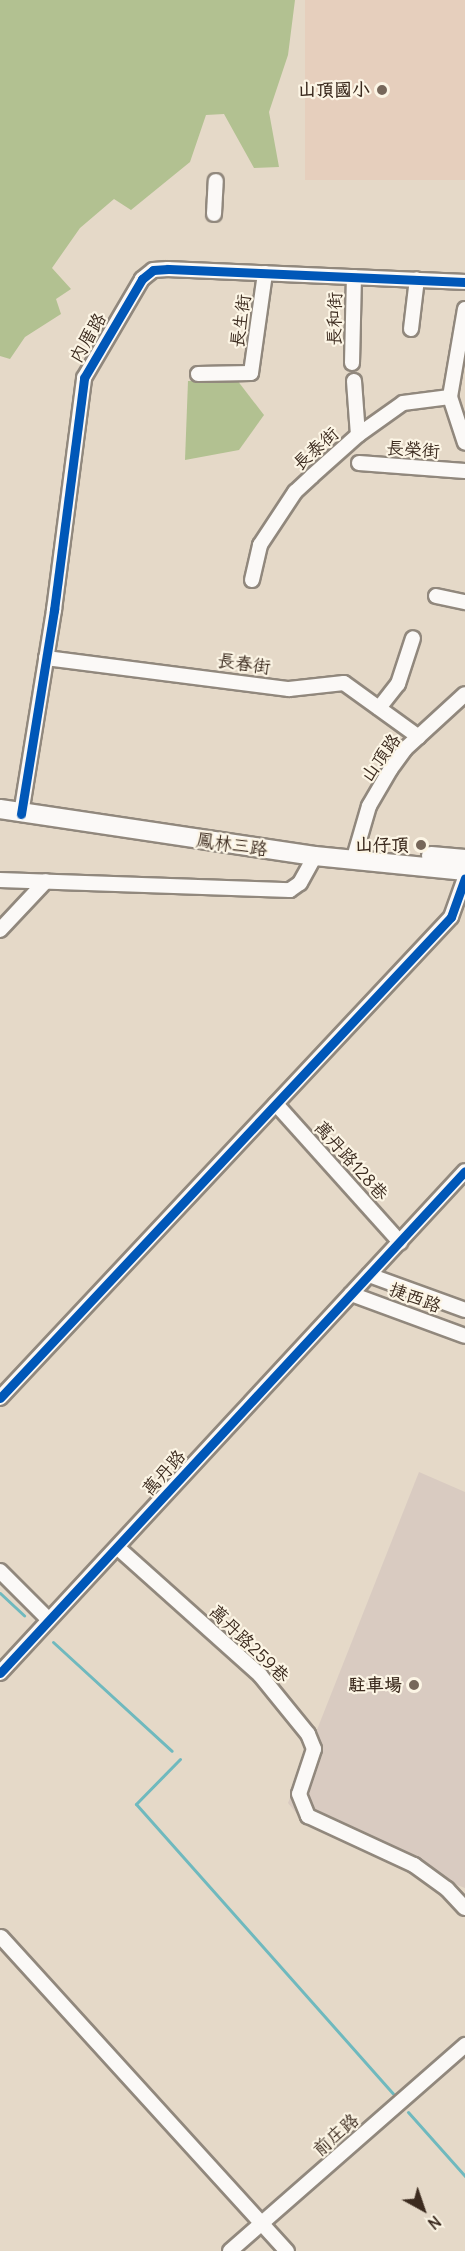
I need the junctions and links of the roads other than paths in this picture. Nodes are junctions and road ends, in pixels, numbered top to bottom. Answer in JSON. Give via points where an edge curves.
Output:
{"nodes":[{"id":1,"x":216,"y":181,"type":"dead end"},
{"id":2,"x":214,"y":214,"type":"dead end"},
{"id":3,"x":265,"y":273,"type":"junction"},
{"id":4,"x":354,"y":277,"type":"junction"},
{"id":5,"x":417,"y":279,"type":"junction"},
{"id":6,"x":465,"y":282,"type":"edge"},
{"id":7,"x":465,"y":309,"type":"edge"},
{"id":8,"x":411,"y":329,"type":"dead end"},
{"id":9,"x":352,"y":363,"type":"dead end"},
{"id":10,"x":198,"y":374,"type":"dead end"},
{"id":11,"x":354,"y":381,"type":"dead end"},
{"id":12,"x":450,"y":397,"type":"junction"},
{"id":13,"x":358,"y":435,"type":"junction"},
{"id":14,"x":465,"y":443,"type":"edge"},
{"id":15,"x":359,"y":463,"type":"dead end"},
{"id":16,"x":465,"y":471,"type":"edge"},
{"id":17,"x":252,"y":580,"type":"dead end"},
{"id":18,"x":436,"y":596,"type":"dead end"},
{"id":19,"x":465,"y":602,"type":"edge"},
{"id":20,"x":413,"y":638,"type":"dead end"},
{"id":21,"x":46,"y":658,"type":"junction"},
{"id":22,"x":465,"y":694,"type":"edge"},
{"id":23,"x":379,"y":708,"type":"junction"},
{"id":24,"x":419,"y":737,"type":"junction"},
{"id":25,"x":0,"y":798,"type":"edge"},
{"id":26,"x":22,"y":808,"type":"junction"},
{"id":27,"x":0,"y":809,"type":"edge"},
{"id":28,"x":354,"y":855,"type":"junction"},
{"id":29,"x":315,"y":856,"type":"junction"},
{"id":30,"x":465,"y":858,"type":"edge"},
{"id":31,"x":465,"y":871,"type":"edge"},
{"id":32,"x":465,"y":878,"type":"edge"},
{"id":33,"x":0,"y":880,"type":"edge"},
{"id":34,"x":46,"y":881,"type":"junction"},
{"id":35,"x":0,"y":930,"type":"edge"},
{"id":36,"x":276,"y":1104,"type":"junction"},
{"id":37,"x":465,"y":1171,"type":"edge"},
{"id":38,"x":400,"y":1242,"type":"junction"},
{"id":39,"x":369,"y":1275,"type":"junction"},
{"id":40,"x":351,"y":1294,"type":"junction"},
{"id":41,"x":465,"y":1310,"type":"edge"},
{"id":42,"x":465,"y":1336,"type":"edge"},
{"id":43,"x":0,"y":1398,"type":"edge"},
{"id":44,"x":118,"y":1548,"type":"junction"},
{"id":45,"x":0,"y":1571,"type":"edge"},
{"id":46,"x":50,"y":1620,"type":"junction"},
{"id":47,"x":0,"y":1673,"type":"edge"},
{"id":48,"x":465,"y":1908,"type":"edge"},
{"id":49,"x":1,"y":1937,"type":"edge"},
{"id":50,"x":465,"y":2045,"type":"edge"},
{"id":51,"x":263,"y":2223,"type":"junction"},
{"id":52,"x":230,"y":2251,"type":"edge"},
{"id":53,"x":287,"y":2251,"type":"edge"}],
"edges":[{"from":1,"to":2,"type":"street"},
{"from":3,"to":4,"type":"street","name":"內厝路"},
{"from":3,"to":10,"type":"street","name":"長生街","via":[[251,373]]},
{"from":3,"to":21,"type":"street","name":"內厝路","via":[[153,270],[142,279],[88,370],[80,402]]},
{"from":4,"to":5,"type":"street","name":"內厝路"},
{"from":4,"to":9,"type":"street","name":"長和街"},
{"from":5,"to":6,"type":"street","name":"內厝路"},
{"from":5,"to":8,"type":"street"},
{"from":7,"to":12,"type":"street"},
{"from":11,"to":13,"type":"street"},
{"from":12,"to":13,"type":"street","name":"長泰街","via":[[403,404]]},
{"from":12,"to":14,"type":"street"},
{"from":13,"to":17,"type":"street","name":"長泰街","via":[[295,492],[260,545]]},
{"from":15,"to":16,"type":"street","name":"長榮街"},
{"from":18,"to":19,"type":"street"},
{"from":20,"to":23,"type":"street","via":[[398,684]]},
{"from":21,"to":23,"type":"street","name":"長春街","via":[[289,689],[344,683]]},
{"from":21,"to":26,"type":"street","name":"內厝路"},
{"from":22,"to":24,"type":"street","name":"山頂路"},
{"from":23,"to":24,"type":"street","name":"長春街"},
{"from":24,"to":28,"type":"street","name":"山頂路","via":[[390,770],[369,806]]},
{"from":25,"to":26,"type":"main road","name":"鳳林三路"},
{"from":26,"to":27,"type":"main road","name":"鳳林三路"},
{"from":26,"to":28,"type":"main road","name":"鳳林三路"},
{"from":26,"to":29,"type":"main road","name":"鳳林三路"},
{"from":28,"to":29,"type":"main road","name":"鳳林三路"},
{"from":28,"to":30,"type":"main road","name":"鳳林三路"},
{"from":28,"to":31,"type":"main road","name":"鳳林三路"},
{"from":29,"to":34,"type":"street","via":[[300,883],[290,890]]},
{"from":32,"to":36,"type":"street","via":[[451,917]]},
{"from":33,"to":34,"type":"street"},
{"from":34,"to":35,"type":"street"},
{"from":36,"to":38,"type":"street","name":"萬丹路128巷"},
{"from":36,"to":43,"type":"street"},
{"from":37,"to":38,"type":"street"},
{"from":38,"to":39,"type":"street"},
{"from":39,"to":40,"type":"street","name":"萬丹路"},
{"from":39,"to":41,"type":"street","name":"捷西路"},
{"from":40,"to":42,"type":"street","name":"捷西路"},
{"from":40,"to":44,"type":"street","name":"萬丹路"},
{"from":44,"to":46,"type":"street","name":"萬丹路"},
{"from":44,"to":48,"type":"street","name":"萬丹路259巷","via":[[260,1675],[308,1734],[314,1749],[299,1794],[308,1816],[414,1865]]},
{"from":45,"to":46,"type":"street"},
{"from":46,"to":47,"type":"street","name":"萬丹路"},
{"from":49,"to":51,"type":"street"},
{"from":50,"to":51,"type":"street","name":"前庄路"},
{"from":51,"to":52,"type":"street","name":"前庄路"},
{"from":51,"to":53,"type":"street"}]}
